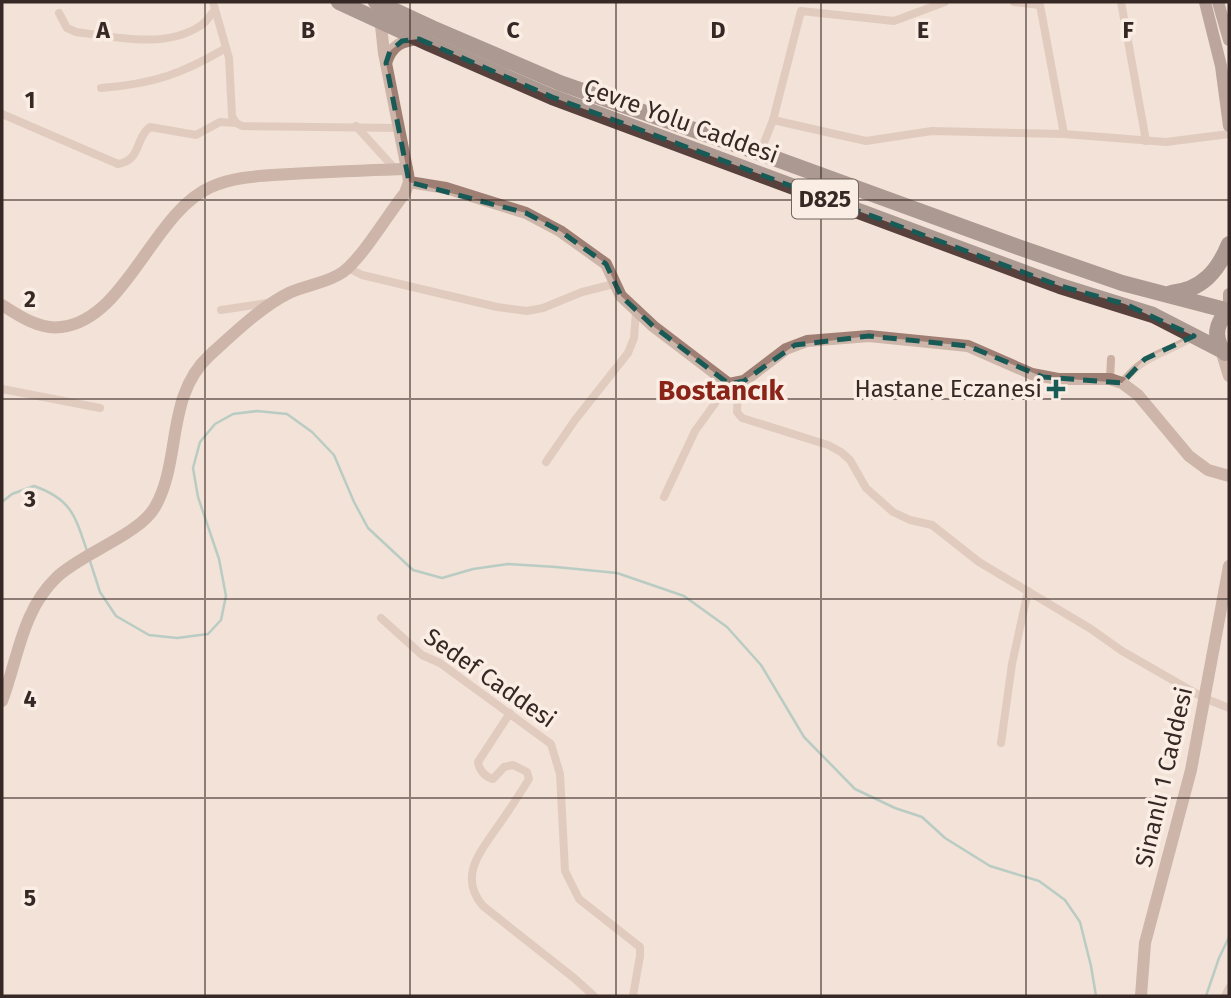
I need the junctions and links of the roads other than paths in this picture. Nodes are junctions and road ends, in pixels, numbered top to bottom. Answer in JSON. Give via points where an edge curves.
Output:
{"nodes":[{"id":1,"x":339,"y":2,"type":"edge"},
{"id":2,"x":379,"y":2,"type":"edge"},
{"id":3,"x":806,"y":2,"type":"edge"},
{"id":4,"x":944,"y":2,"type":"edge"},
{"id":5,"x":1014,"y":2,"type":"edge"},
{"id":6,"x":1121,"y":2,"type":"edge"},
{"id":7,"x":1205,"y":2,"type":"edge"},
{"id":8,"x":1218,"y":2,"type":"edge"},
{"id":9,"x":214,"y":6,"type":"edge"},
{"id":10,"x":802,"y":11,"type":"junction"},
{"id":11,"x":59,"y":13,"type":"dead end"},
{"id":12,"x":379,"y":20,"type":"junction"},
{"id":13,"x":419,"y":39,"type":"junction"},
{"id":14,"x":1225,"y":42,"type":"edge"},
{"id":15,"x":226,"y":48,"type":"junction"},
{"id":16,"x":386,"y":63,"type":"junction"},
{"id":17,"x":101,"y":88,"type":"dead end"},
{"id":18,"x":2,"y":114,"type":"edge"},
{"id":19,"x":773,"y":120,"type":"junction"},
{"id":20,"x":236,"y":123,"type":"junction"},
{"id":21,"x":356,"y":126,"type":"junction"},
{"id":22,"x":1229,"y":126,"type":"edge"},
{"id":23,"x":399,"y":128,"type":"junction"},
{"id":24,"x":1063,"y":134,"type":"junction"},
{"id":25,"x":1229,"y":134,"type":"edge"},
{"id":26,"x":1146,"y":141,"type":"junction"},
{"id":27,"x":760,"y":153,"type":"junction"},
{"id":28,"x":404,"y":173,"type":"junction"},
{"id":29,"x":1229,"y":244,"type":"edge"},
{"id":30,"x":348,"y":268,"type":"junction"},
{"id":31,"x":614,"y":284,"type":"junction"},
{"id":32,"x":1161,"y":293,"type":"junction"},
{"id":33,"x":1229,"y":294,"type":"edge"},
{"id":34,"x":273,"y":302,"type":"junction"},
{"id":35,"x":2,"y":306,"type":"edge"},
{"id":36,"x":221,"y":310,"type":"dead end"},
{"id":37,"x":636,"y":311,"type":"junction"},
{"id":38,"x":1229,"y":311,"type":"edge"},
{"id":39,"x":1194,"y":336,"type":"junction"},
{"id":40,"x":1225,"y":353,"type":"edge"},
{"id":41,"x":1111,"y":359,"type":"dead end"},
{"id":42,"x":1229,"y":376,"type":"edge"},
{"id":43,"x":1116,"y":381,"type":"junction"},
{"id":44,"x":734,"y":384,"type":"junction"},
{"id":45,"x":2,"y":389,"type":"edge"},
{"id":46,"x":100,"y":408,"type":"dead end"},
{"id":47,"x":546,"y":462,"type":"dead end"},
{"id":48,"x":1229,"y":476,"type":"edge"},
{"id":49,"x":664,"y":497,"type":"dead end"},
{"id":50,"x":1229,"y":566,"type":"edge"},
{"id":51,"x":1027,"y":591,"type":"junction"},
{"id":52,"x":381,"y":618,"type":"dead end"},
{"id":53,"x":1205,"y":698,"type":"junction"},
{"id":54,"x":2,"y":701,"type":"edge"},
{"id":55,"x":1229,"y":708,"type":"edge"},
{"id":56,"x":510,"y":713,"type":"junction"},
{"id":57,"x":1001,"y":743,"type":"dead end"},
{"id":58,"x":1229,"y":988,"type":"edge"},
{"id":59,"x":594,"y":996,"type":"edge"},
{"id":60,"x":633,"y":996,"type":"edge"},
{"id":61,"x":1140,"y":996,"type":"edge"},
{"id":62,"x":1225,"y":996,"type":"edge"}],
"edges":[{"from":1,"to":12,"type":"highway","name":"Çevre Yolu Caddesi","number":"D825"},
{"from":2,"to":12,"type":"street"},
{"from":2,"to":27,"type":"highway","name":"Çevre Yolu Caddesi","number":"D825","via":[[560,83]]},
{"from":3,"to":10,"type":"street"},
{"from":4,"to":10,"type":"street","via":[[894,21]]},
{"from":5,"to":24,"type":"street","via":[[1040,5]]},
{"from":6,"to":26,"type":"street"},
{"from":7,"to":14,"type":"main road"},
{"from":8,"to":14,"type":"main road"},
{"from":9,"to":11,"type":"street","via":[[202,26],[148,39],[76,32],[67,28]]},
{"from":9,"to":15,"type":"street"},
{"from":10,"to":19,"type":"street"},
{"from":12,"to":13,"type":"highway","name":"Çevre Yolu Caddesi","number":"D825"},
{"from":12,"to":16,"type":"street"},
{"from":13,"to":16,"type":"street","via":[[402,41],[390,51]]},
{"from":13,"to":39,"type":"highway","name":"Çevre Yolu Caddesi","number":"D825","via":[[552,97],[1060,286],[1135,308]]},
{"from":14,"to":22,"type":"main road"},
{"from":15,"to":17,"type":"street","via":[[167,77]]},
{"from":15,"to":20,"type":"street"},
{"from":16,"to":23,"type":"street"},
{"from":18,"to":20,"type":"street","via":[[118,164],[135,156],[150,127],[197,135],[220,122]]},
{"from":19,"to":24,"type":"street","via":[[866,141],[932,131]]},
{"from":19,"to":27,"type":"street"},
{"from":20,"to":21,"type":"street"},
{"from":21,"to":23,"type":"street"},
{"from":21,"to":28,"type":"street"},
{"from":23,"to":28,"type":"street"},
{"from":24,"to":26,"type":"street"},
{"from":25,"to":26,"type":"street"},
{"from":27,"to":32,"type":"highway","name":"Çevre Yolu Caddesi","number":"D825","via":[[1018,247]]},
{"from":28,"to":30,"type":"street","via":[[405,193]]},
{"from":28,"to":31,"type":"street","via":[[535,216],[601,259]]},
{"from":28,"to":35,"type":"street","via":[[262,176],[207,188],[182,208],[128,279],[80,321],[51,327]]},
{"from":29,"to":32,"type":"highway","via":[[1203,283]]},
{"from":30,"to":31,"type":"street","via":[[362,275],[527,311]]},
{"from":30,"to":34,"type":"street"},
{"from":31,"to":37,"type":"street"},
{"from":32,"to":38,"type":"highway","name":"Çevre Yolu Caddesi","number":"D825"},
{"from":33,"to":38,"type":"main road"},
{"from":34,"to":36,"type":"street"},
{"from":34,"to":54,"type":"street","via":[[209,355],[190,380],[163,489],[149,515],[55,578],[32,610]]},
{"from":37,"to":44,"type":"street","via":[[667,339]]},
{"from":37,"to":47,"type":"street","via":[[628,353]]},
{"from":38,"to":40,"type":"highway","via":[[1218,324],[1217,342]]},
{"from":39,"to":40,"type":"highway","name":"Çevre Yolu Caddesi","number":"D825"},
{"from":39,"to":43,"type":"street","via":[[1145,359]]},
{"from":40,"to":42,"type":"street"},
{"from":41,"to":43,"type":"street"},
{"from":43,"to":44,"type":"street","via":[[1043,377],[968,346],[869,336],[795,345]]},
{"from":43,"to":48,"type":"street","via":[[1138,395],[1189,456],[1208,470]]},
{"from":44,"to":49,"type":"street","via":[[695,431]]},
{"from":44,"to":51,"type":"street","via":[[742,418],[841,452],[873,497],[893,512],[932,525],[979,562]]},
{"from":45,"to":46,"type":"street"},
{"from":50,"to":53,"type":"street","name":"Sinanlı 1 Caddesi"},
{"from":51,"to":53,"type":"street"},
{"from":51,"to":57,"type":"street"},
{"from":52,"to":56,"type":"street","name":"Sedef Caddesi","via":[[422,654]]},
{"from":53,"to":55,"type":"street"},
{"from":53,"to":61,"type":"street","name":"Sinanlı 1 Caddesi","via":[[1183,803],[1145,943]]},
{"from":56,"to":59,"type":"street","via":[[478,766],[493,779],[504,767],[513,765],[527,772],[529,779],[475,861],[475,897]]},
{"from":56,"to":60,"type":"street","name":"Sedef Caddesi","via":[[554,748],[565,871],[579,899],[640,947]]},
{"from":58,"to":62,"type":"street"}]}
